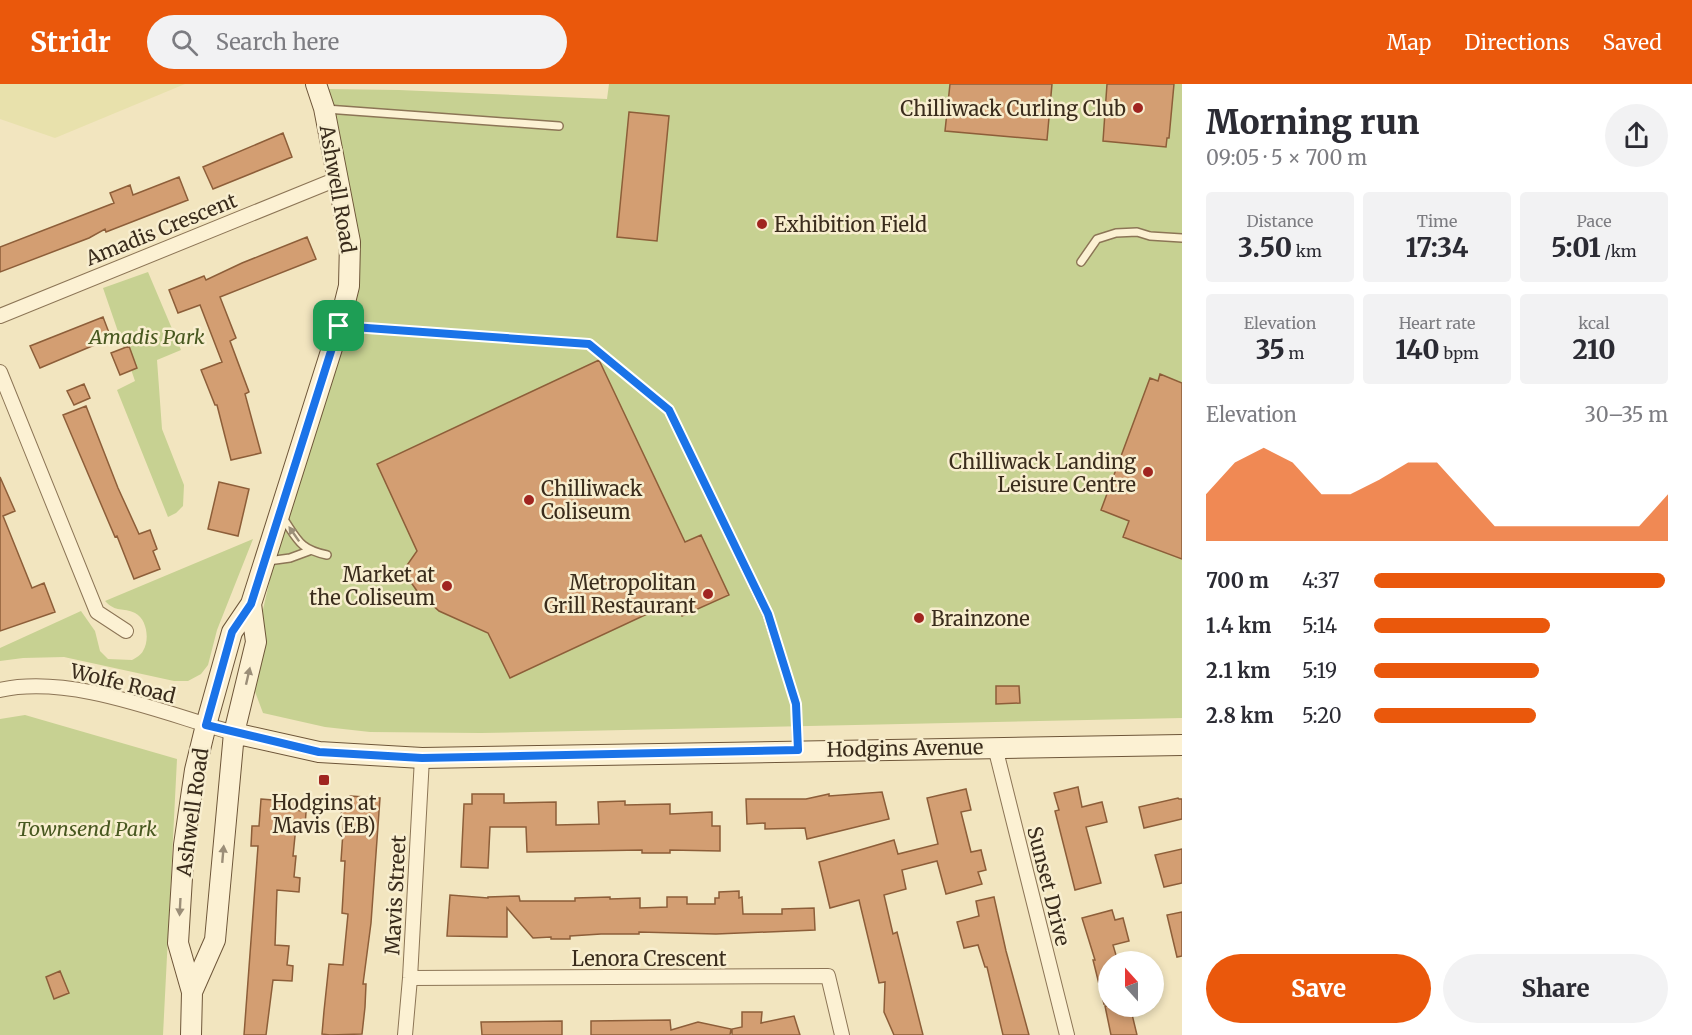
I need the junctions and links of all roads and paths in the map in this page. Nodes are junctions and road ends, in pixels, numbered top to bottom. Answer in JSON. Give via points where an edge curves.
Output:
{"nodes":[{"id":1,"x":316,"y":84,"type":"edge"},
{"id":2,"x":324,"y":108,"type":"junction"},
{"id":3,"x":559,"y":126,"type":"dead end"},
{"id":4,"x":337,"y":179,"type":"junction"},
{"id":5,"x":1182,"y":238,"type":"edge"},
{"id":6,"x":1081,"y":262,"type":"dead end"},
{"id":7,"x":0,"y":316,"type":"edge"},
{"id":8,"x":339,"y":326,"type":"junction"},
{"id":9,"x":0,"y":372,"type":"edge"},
{"id":10,"x":280,"y":514,"type":"junction"},
{"id":11,"x":309,"y":551,"type":"junction"},
{"id":12,"x":327,"y":555,"type":"dead end"},
{"id":13,"x":265,"y":561,"type":"junction"},
{"id":14,"x":251,"y":604,"type":"junction"},
{"id":15,"x":126,"y":631,"type":"dead end"},
{"id":16,"x":0,"y":690,"type":"edge"},
{"id":17,"x":206,"y":725,"type":"junction"},
{"id":18,"x":234,"y":733,"type":"junction"},
{"id":19,"x":1182,"y":745,"type":"edge"},
{"id":20,"x":995,"y":747,"type":"junction"},
{"id":21,"x":798,"y":750,"type":"junction"},
{"id":22,"x":422,"y":758,"type":"junction"},
{"id":23,"x":410,"y":978,"type":"junction"},
{"id":24,"x":192,"y":992,"type":"junction"},
{"id":25,"x":191,"y":1035,"type":"edge"},
{"id":26,"x":405,"y":1035,"type":"edge"},
{"id":27,"x":842,"y":1035,"type":"edge"},
{"id":28,"x":1067,"y":1035,"type":"edge"}],
"edges":[{"from":1,"to":2,"type":"street","name":"Ashwell Road"},
{"from":2,"to":3,"type":"lane"},
{"from":2,"to":4,"type":"street","name":"Ashwell Road"},
{"from":4,"to":7,"type":"street","name":"Amadis Crescent"},
{"from":4,"to":8,"type":"street","name":"Ashwell Road","via":[[351,263]]},
{"from":5,"to":6,"type":"lane","via":[[1116,232],[1097,239]]},
{"from":8,"to":10,"type":"street","name":"Ashwell Road"},
{"from":8,"to":21,"type":"lane","via":[[589,344],[669,410],[768,614],[796,704]]},
{"from":9,"to":15,"type":"street","via":[[97,612]]},
{"from":11,"to":10,"type":"lane","one_way":true},
{"from":10,"to":13,"type":"street","name":"Ashwell Road"},
{"from":11,"to":12,"type":"lane"},
{"from":11,"to":13,"type":"lane"},
{"from":13,"to":14,"type":"street","name":"Ashwell Road"},
{"from":14,"to":17,"type":"street","name":"Ashwell Road","via":[[232,632]]},
{"from":18,"to":14,"type":"street","name":"Ashwell Road","one_way":true,"via":[[256,642]]},
{"from":16,"to":17,"type":"street","name":"Wolfe Road","via":[[55,687],[108,696]]},
{"from":17,"to":18,"type":"street","name":"Wolfe Road"},
{"from":17,"to":24,"type":"street","name":"Ashwell Road","one_way":true,"via":[[184,845],[178,943]]},
{"from":18,"to":22,"type":"street","name":"Hodgins Avenue","via":[[319,752]]},
{"from":24,"to":18,"type":"street","name":"Ashwell Road","one_way":true,"via":[[215,940]]},
{"from":19,"to":20,"type":"street","name":"Hodgins Avenue"},
{"from":20,"to":21,"type":"street","name":"Hodgins Avenue"},
{"from":20,"to":28,"type":"street","name":"Sunset Drive"},
{"from":21,"to":22,"type":"street","name":"Hodgins Avenue"},
{"from":22,"to":23,"type":"street","name":"Mavis Street"},
{"from":23,"to":26,"type":"street","name":"Mavis Street"},
{"from":23,"to":27,"type":"street","name":"Lenora Crescent","via":[[828,976]]},
{"from":24,"to":25,"type":"street","name":"Ashwell Road"}]}
